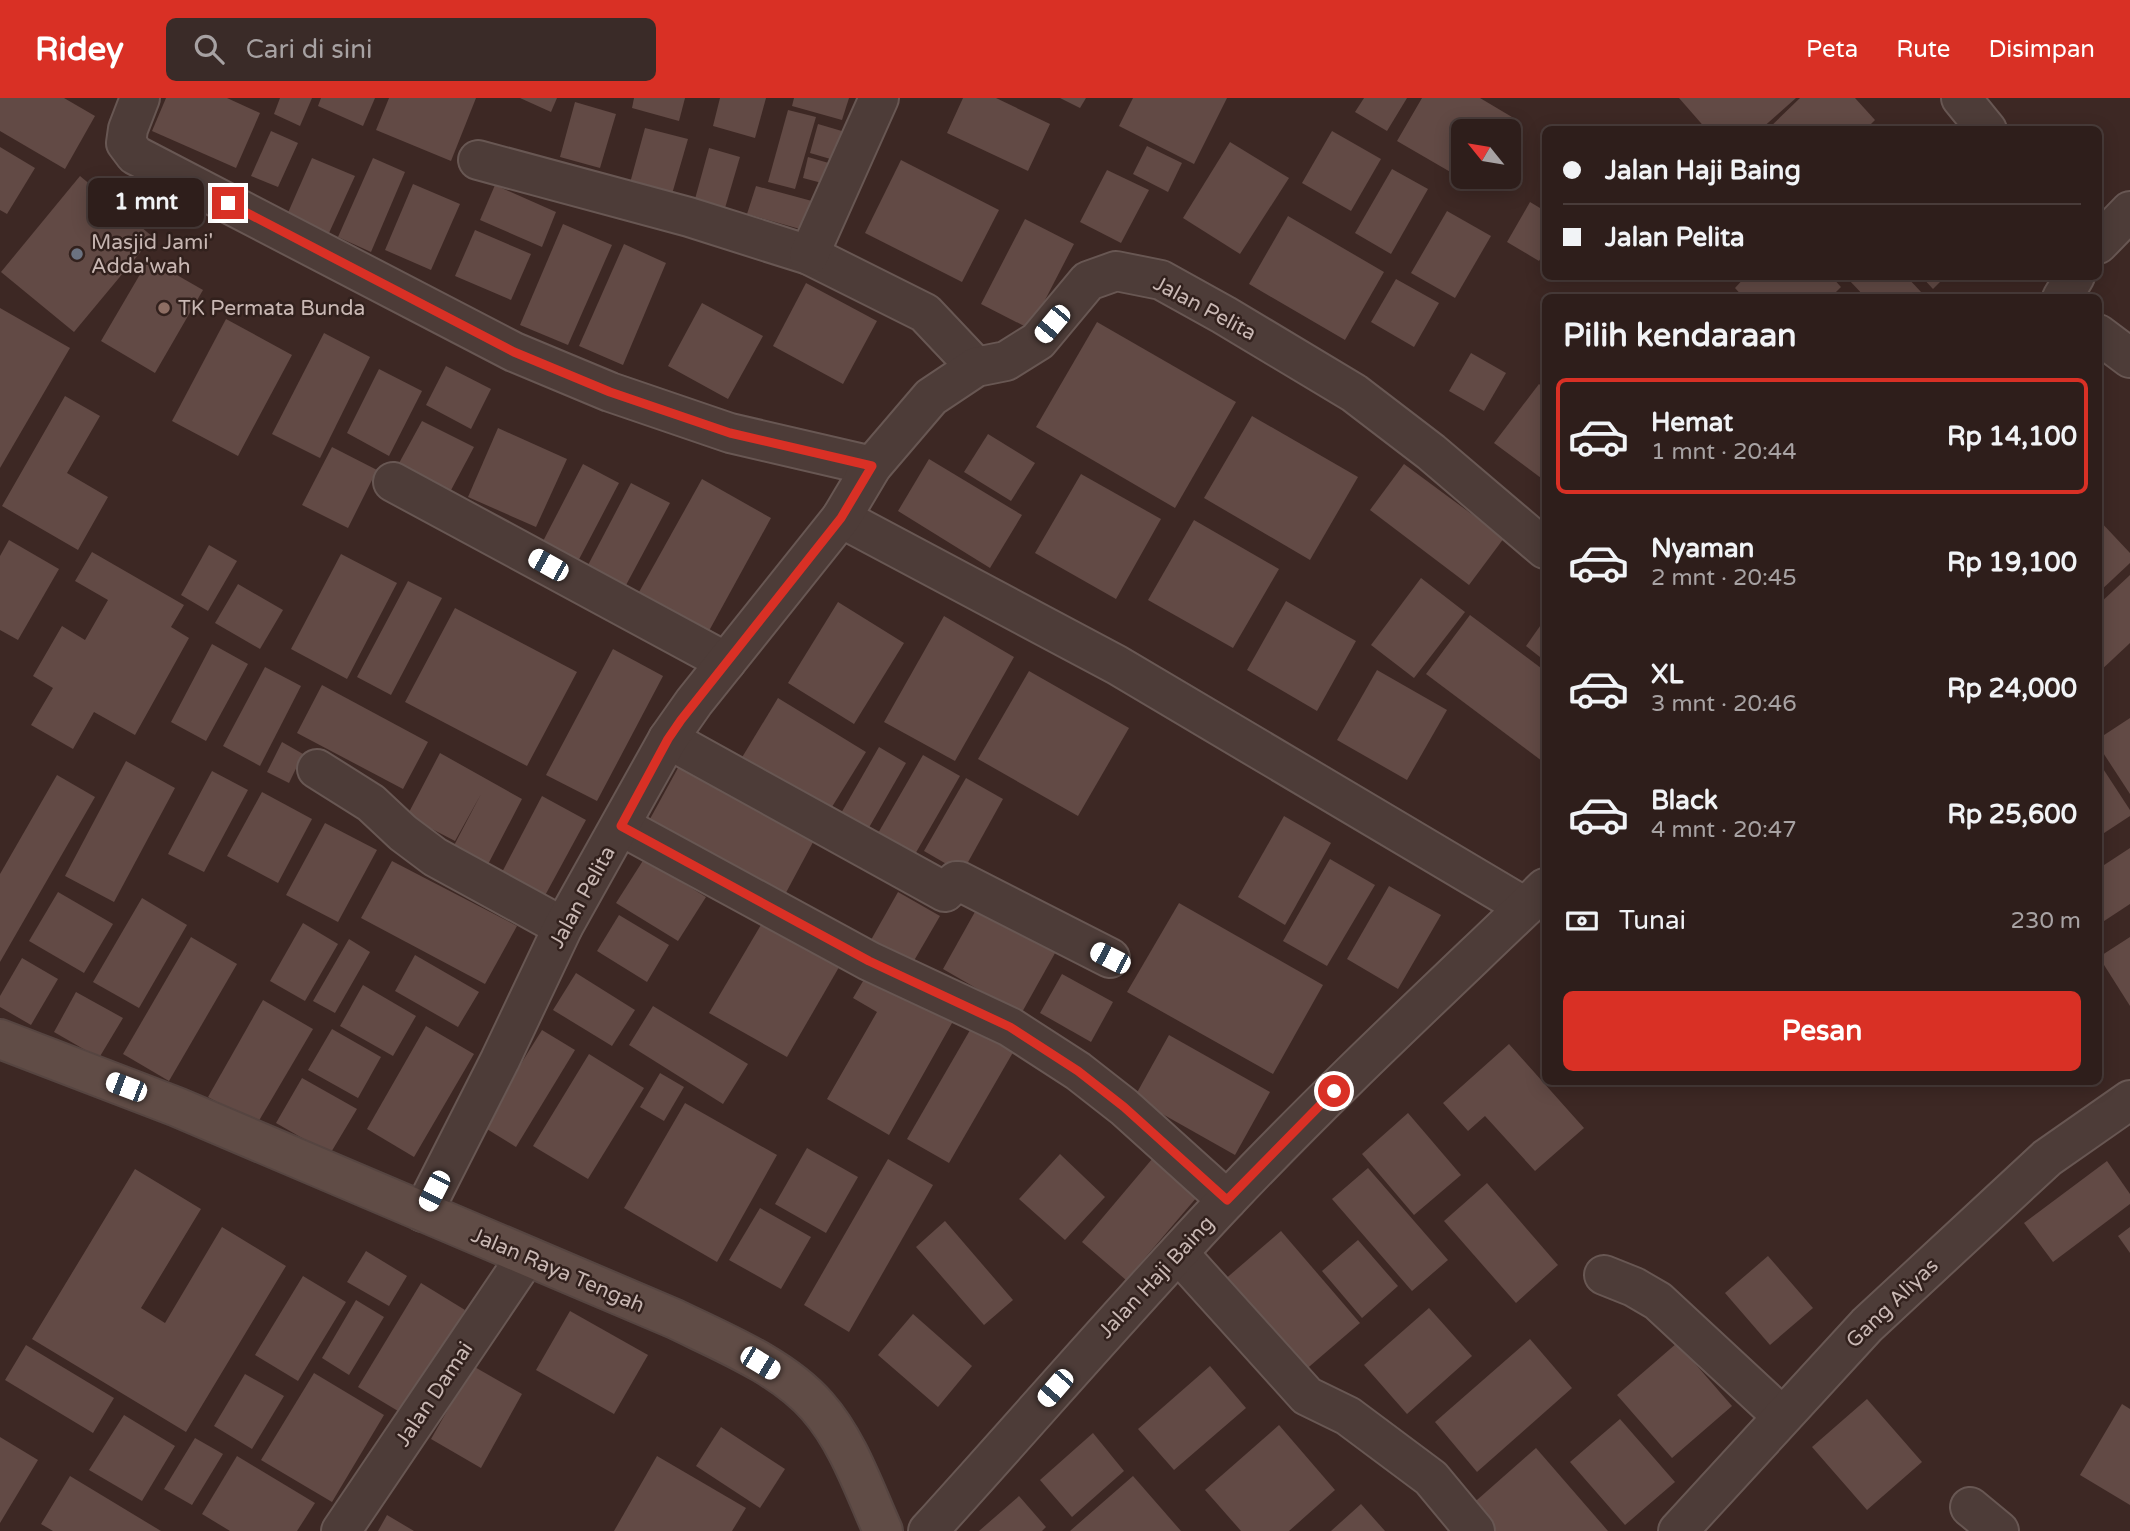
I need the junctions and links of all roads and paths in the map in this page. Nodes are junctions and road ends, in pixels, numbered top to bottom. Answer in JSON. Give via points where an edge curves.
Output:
{"nodes":[{"id":1,"x":141,"y":98,"type":"edge"},
{"id":2,"x":879,"y":98,"type":"edge"},
{"id":3,"x":1961,"y":98,"type":"edge"},
{"id":4,"x":1984,"y":126,"type":"edge"},
{"id":5,"x":478,"y":160,"type":"dead end"},
{"id":6,"x":2130,"y":211,"type":"edge"},
{"id":7,"x":2102,"y":240,"type":"edge"},
{"id":8,"x":809,"y":255,"type":"junction"},
{"id":9,"x":2102,"y":337,"type":"edge"},
{"id":10,"x":2130,"y":358,"type":"edge"},
{"id":11,"x":976,"y":367,"type":"junction"},
{"id":12,"x":872,"y":466,"type":"junction"},
{"id":13,"x":393,"y":482,"type":"dead end"},
{"id":14,"x":841,"y":518,"type":"junction"},
{"id":15,"x":1542,"y":546,"type":"edge"},
{"id":16,"x":726,"y":662,"type":"junction"},
{"id":17,"x":668,"y":739,"type":"junction"},
{"id":18,"x":317,"y":769,"type":"dead end"},
{"id":19,"x":621,"y":826,"type":"junction"},
{"id":20,"x":1535,"y":897,"type":"edge"},
{"id":21,"x":563,"y":927,"type":"junction"},
{"id":22,"x":1110,"y":958,"type":"dead end"},
{"id":23,"x":0,"y":1038,"type":"edge"},
{"id":24,"x":2130,"y":1100,"type":"edge"},
{"id":25,"x":1227,"y":1200,"type":"junction"},
{"id":26,"x":423,"y":1212,"type":"junction"},
{"id":27,"x":1179,"y":1254,"type":"junction"},
{"id":28,"x":526,"y":1258,"type":"junction"},
{"id":29,"x":1604,"y":1275,"type":"dead end"},
{"id":30,"x":1782,"y":1416,"type":"junction"},
{"id":31,"x":1970,"y":1507,"type":"dead end"},
{"id":32,"x":341,"y":1531,"type":"edge"},
{"id":33,"x":883,"y":1531,"type":"edge"},
{"id":34,"x":928,"y":1531,"type":"edge"},
{"id":35,"x":1475,"y":1531,"type":"edge"},
{"id":36,"x":1678,"y":1531,"type":"edge"},
{"id":37,"x":1999,"y":1531,"type":"edge"}],
"edges":[{"from":1,"to":12,"type":"street","via":[[126,143],[135,155],[514,352],[610,392],[730,433]]},
{"from":2,"to":8,"type":"street"},
{"from":3,"to":4,"type":"street"},
{"from":5,"to":8,"type":"street"},
{"from":6,"to":7,"type":"street"},
{"from":8,"to":11,"type":"street","via":[[925,313]]},
{"from":9,"to":10,"type":"street"},
{"from":11,"to":12,"type":"street","name":"Jalan Pelita","via":[[931,397]]},
{"from":11,"to":15,"type":"street","name":"Jalan Pelita","via":[[1006,361],[1038,341],[1088,281],[1116,271],[1161,280],[1354,393],[1432,452]]},
{"from":12,"to":14,"type":"street","name":"Jalan Pelita"},
{"from":13,"to":16,"type":"street"},
{"from":14,"to":16,"type":"street","name":"Jalan Pelita"},
{"from":14,"to":20,"type":"street","via":[[1118,665]]},
{"from":16,"to":17,"type":"street","name":"Jalan Pelita"},
{"from":17,"to":19,"type":"street","name":"Jalan Pelita"},
{"from":17,"to":22,"type":"street","via":[[945,892],[959,881]]},
{"from":18,"to":21,"type":"street","via":[[371,803],[435,857]]},
{"from":19,"to":21,"type":"street","name":"Jalan Pelita"},
{"from":19,"to":25,"type":"street","via":[[869,961],[1010,1027],[1124,1107]]},
{"from":20,"to":25,"type":"street","name":"Jalan Haji Baing"},
{"from":21,"to":26,"type":"street","name":"Jalan Pelita"},
{"from":23,"to":26,"type":"street","name":"Jalan Raya Tengah","via":[[177,1107]]},
{"from":24,"to":30,"type":"street","name":"Gang Aliyas","via":[[2047,1158],[1867,1325]]},
{"from":25,"to":27,"type":"street","name":"Jalan Haji Baing"},
{"from":26,"to":28,"type":"street","name":"Jalan Raya Tengah"},
{"from":27,"to":34,"type":"street","name":"Jalan Haji Baing"},
{"from":27,"to":35,"type":"street","via":[[1307,1396],[1348,1416],[1431,1478]]},
{"from":28,"to":32,"type":"street","name":"Jalan Damai"},
{"from":28,"to":33,"type":"street","name":"Jalan Raya Tengah","via":[[675,1319],[782,1376],[817,1406],[846,1450]]},
{"from":29,"to":30,"type":"street","via":[[1658,1301]]},
{"from":30,"to":36,"type":"street","name":"Gang Aliyas"},
{"from":31,"to":37,"type":"street"}]}
